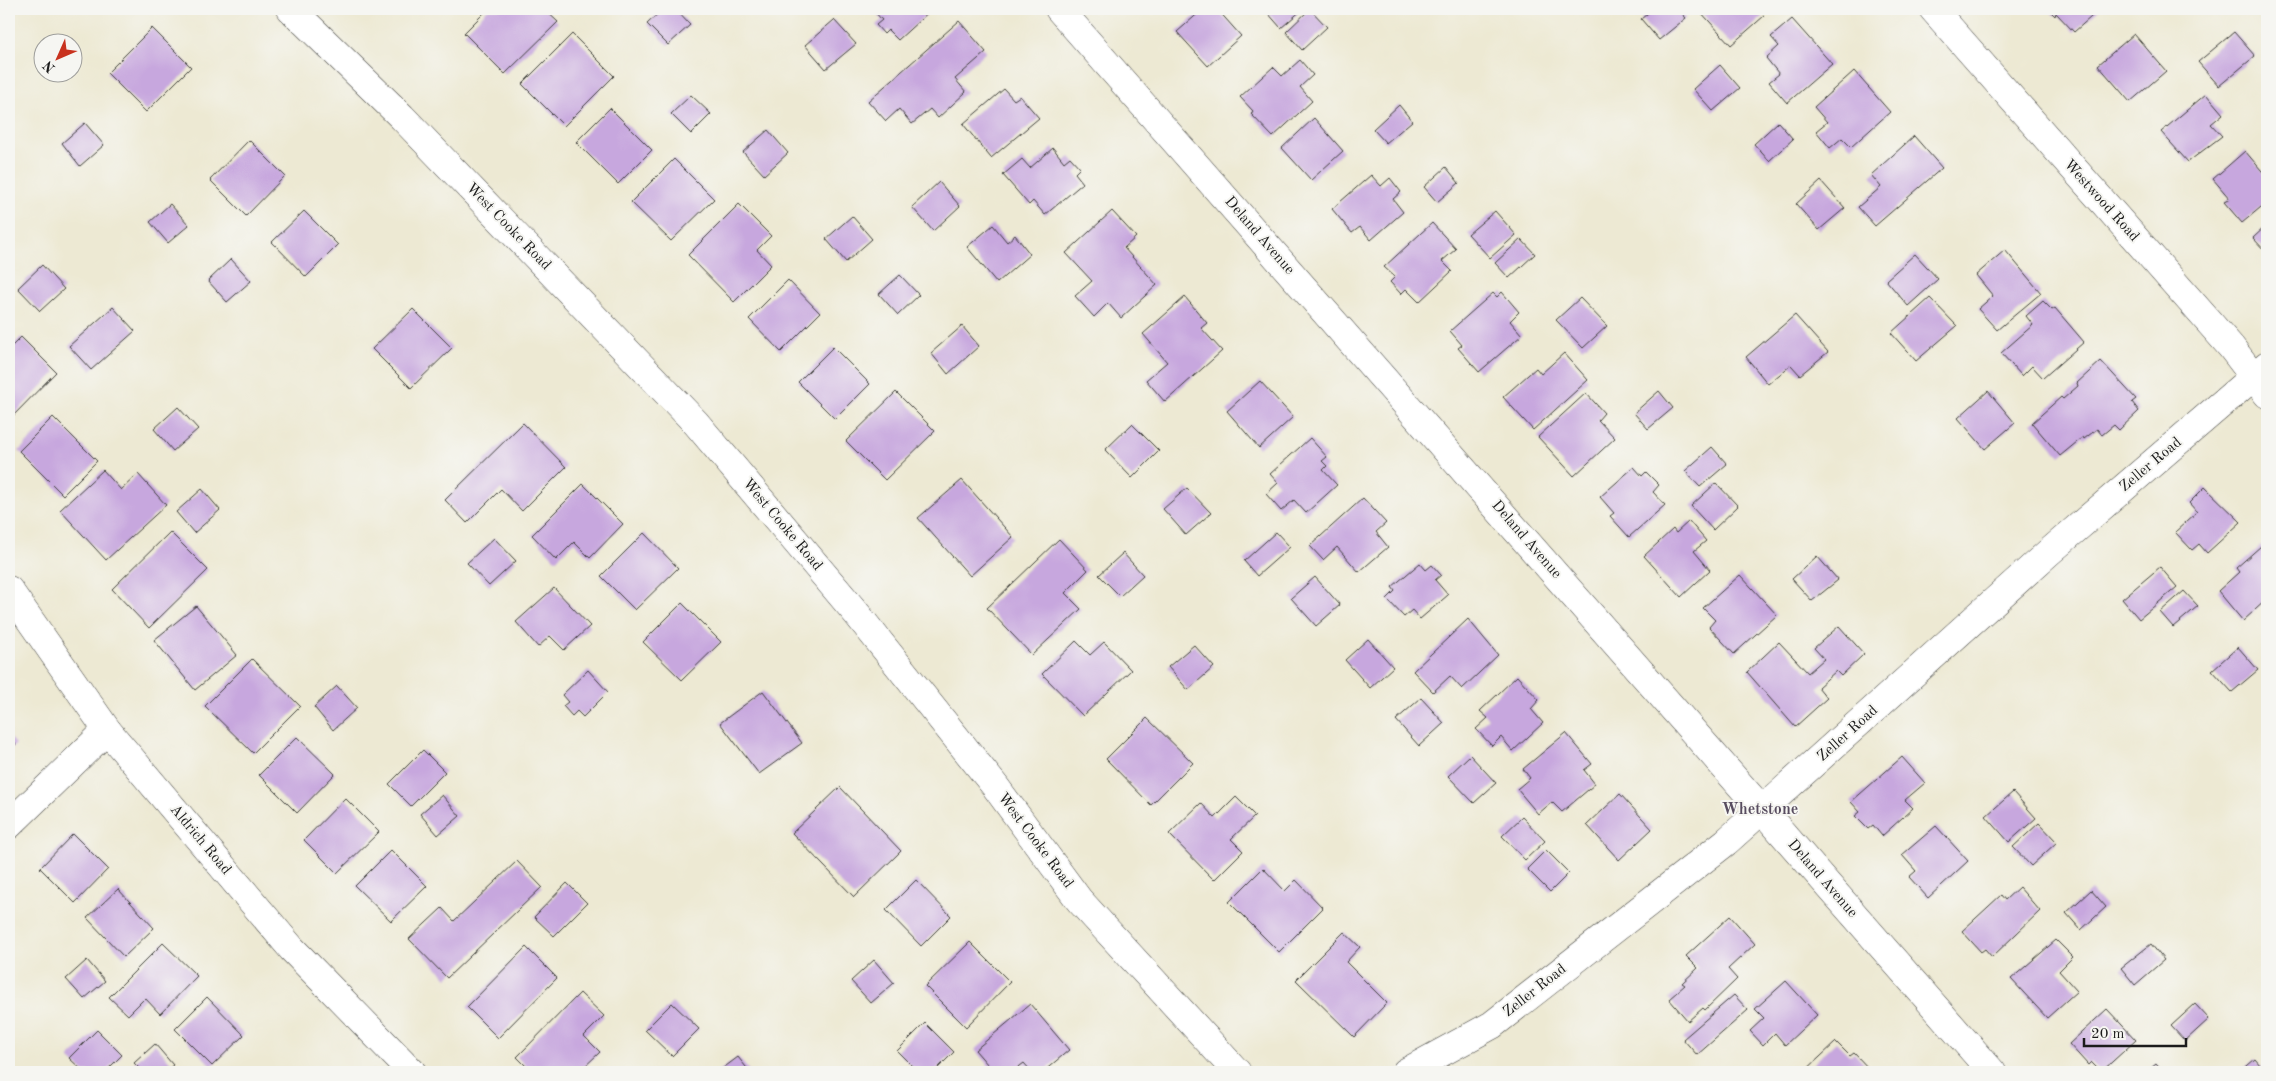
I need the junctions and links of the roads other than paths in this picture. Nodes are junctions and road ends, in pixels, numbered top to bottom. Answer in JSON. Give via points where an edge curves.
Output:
{"nodes":[{"id":1,"x":290,"y":9,"type":"edge"},
{"id":2,"x":1059,"y":9,"type":"edge"},
{"id":3,"x":1933,"y":9,"type":"edge"},
{"id":4,"x":2263,"y":379,"type":"edge"},
{"id":5,"x":9,"y":590,"type":"edge"},
{"id":6,"x":107,"y":730,"type":"junction"},
{"id":7,"x":1762,"y":810,"type":"junction"},
{"id":8,"x":9,"y":825,"type":"edge"},
{"id":9,"x":412,"y":1072,"type":"edge"},
{"id":10,"x":1237,"y":1072,"type":"edge"},
{"id":11,"x":1406,"y":1072,"type":"edge"},
{"id":12,"x":1992,"y":1072,"type":"edge"}],
"edges":[{"from":1,"to":10,"type":"street","name":"West Cooke Road","via":[[402,117],[696,423],[977,764],[1080,900]]},
{"from":2,"to":7,"type":"street","name":"Deland Avenue"},
{"from":3,"to":4,"type":"street","name":"Westwood Road","via":[[2231,347]]},
{"from":4,"to":7,"type":"street","name":"Zeller Road","via":[[2048,554]]},
{"from":5,"to":6,"type":"street","name":"Aldrich Road"},
{"from":6,"to":8,"type":"street"},
{"from":6,"to":9,"type":"street","name":"Aldrich Road","via":[[292,949]]},
{"from":7,"to":11,"type":"street","name":"Zeller Road","via":[[1726,842],[1492,1024]]},
{"from":7,"to":12,"type":"street","name":"Deland Avenue"}]}
